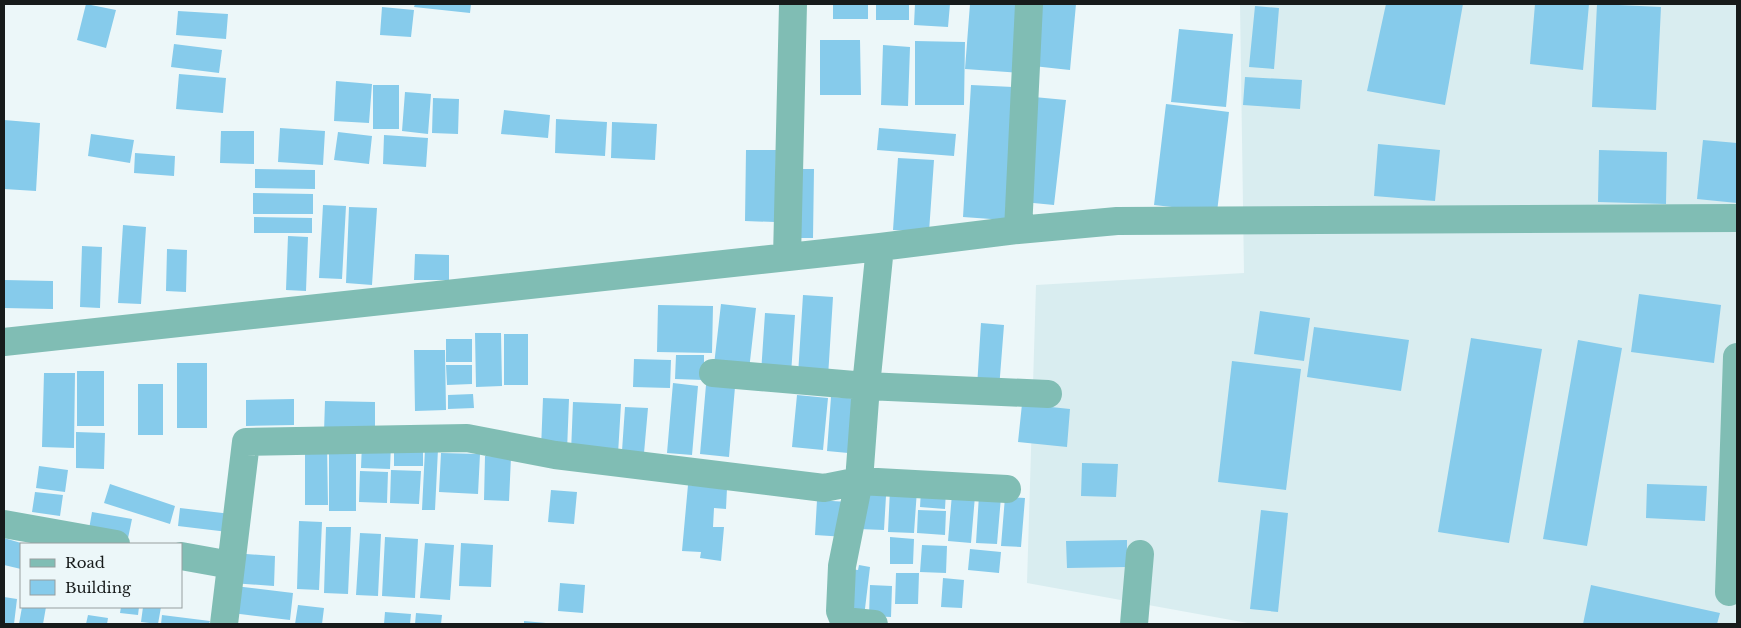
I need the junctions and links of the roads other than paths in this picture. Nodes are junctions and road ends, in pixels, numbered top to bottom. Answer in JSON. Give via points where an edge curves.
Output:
{"nodes":[{"id":1,"x":793,"y":4,"type":"edge"},
{"id":2,"x":1029,"y":4,"type":"edge"},
{"id":3,"x":1737,"y":218,"type":"edge"},
{"id":4,"x":1018,"y":230,"type":"junction"},
{"id":5,"x":880,"y":247,"type":"junction"},
{"id":6,"x":787,"y":257,"type":"junction"},
{"id":7,"x":4,"y":342,"type":"edge"},
{"id":8,"x":1737,"y":357,"type":"edge"},
{"id":9,"x":713,"y":373,"type":"dead end"},
{"id":10,"x":866,"y":386,"type":"junction"},
{"id":11,"x":1048,"y":394,"type":"dead end"},
{"id":12,"x":859,"y":482,"type":"junction"},
{"id":13,"x":1007,"y":489,"type":"dead end"},
{"id":14,"x":4,"y":524,"type":"edge"},
{"id":15,"x":110,"y":543,"type":"edge"},
{"id":16,"x":1140,"y":554,"type":"dead end"},
{"id":17,"x":182,"y":556,"type":"edge"},
{"id":18,"x":230,"y":565,"type":"junction"},
{"id":19,"x":1729,"y":592,"type":"dead end"},
{"id":20,"x":224,"y":624,"type":"edge"},
{"id":21,"x":874,"y":624,"type":"edge"},
{"id":22,"x":1134,"y":624,"type":"edge"}],
"edges":[{"from":1,"to":6,"type":"street"},
{"from":2,"to":4,"type":"street"},
{"from":3,"to":4,"type":"street","via":[[1117,221]]},
{"from":4,"to":5,"type":"street"},
{"from":5,"to":6,"type":"street"},
{"from":5,"to":10,"type":"street"},
{"from":6,"to":7,"type":"street"},
{"from":8,"to":19,"type":"street"},
{"from":9,"to":10,"type":"street"},
{"from":10,"to":11,"type":"street"},
{"from":10,"to":12,"type":"street"},
{"from":12,"to":13,"type":"street"},
{"from":12,"to":18,"type":"street","via":[[824,488],[555,455],[467,438],[246,442]]},
{"from":12,"to":21,"type":"street","via":[[842,566],[840,611],[844,621]]},
{"from":14,"to":15,"type":"street"},
{"from":16,"to":22,"type":"street"},
{"from":17,"to":18,"type":"street"},
{"from":18,"to":20,"type":"street"}]}
